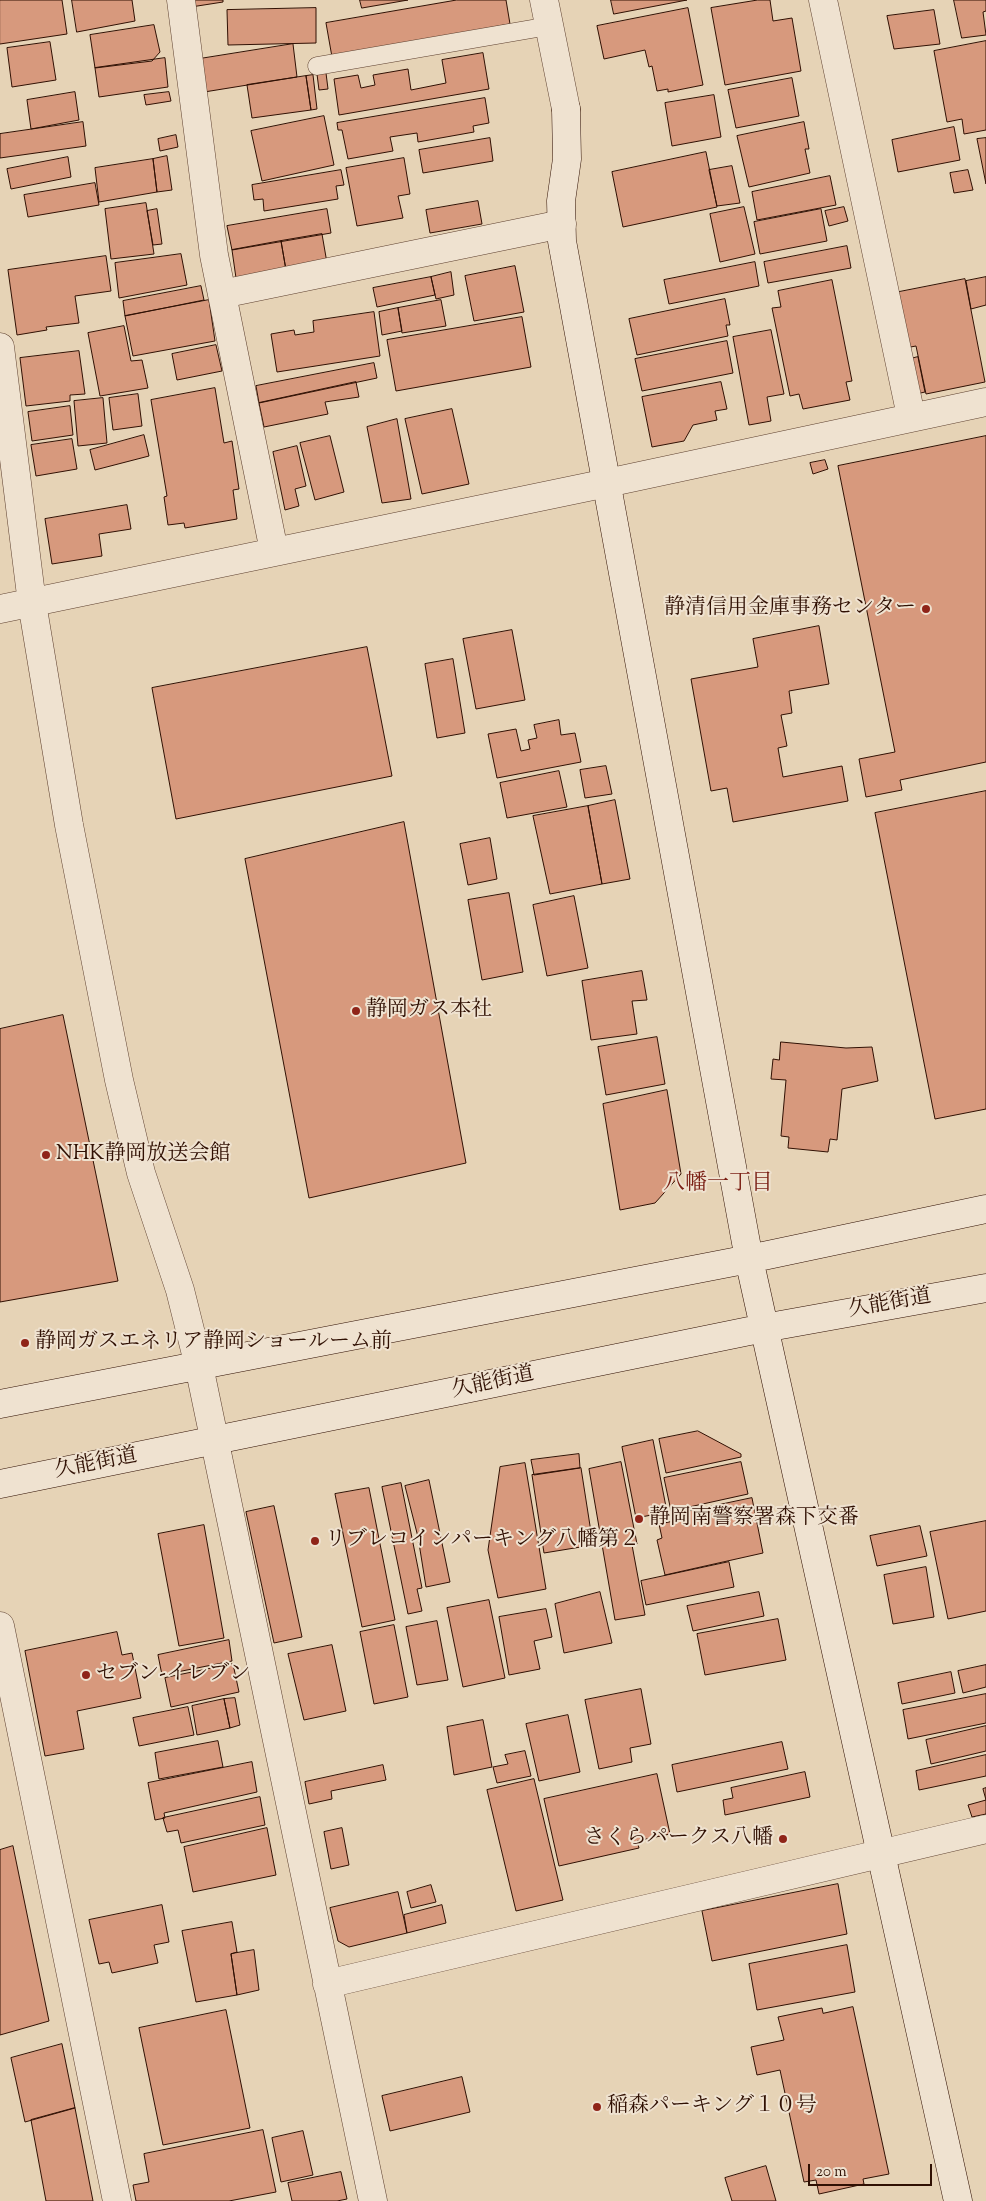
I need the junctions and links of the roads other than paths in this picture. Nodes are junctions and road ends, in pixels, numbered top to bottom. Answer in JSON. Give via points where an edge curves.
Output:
{"nodes":[{"id":1,"x":182,"y":0,"type":"edge"},
{"id":2,"x":823,"y":0,"type":"edge"},
{"id":3,"x":547,"y":13,"type":"edge"},
{"id":4,"x":317,"y":66,"type":"dead end"},
{"id":5,"x":562,"y":224,"type":"junction"},
{"id":6,"x":222,"y":294,"type":"junction"},
{"id":7,"x":0,"y":347,"type":"edge"},
{"id":8,"x":986,"y":402,"type":"edge"},
{"id":9,"x":911,"y":416,"type":"junction"},
{"id":10,"x":607,"y":483,"type":"junction"},
{"id":11,"x":274,"y":551,"type":"junction"},
{"id":12,"x":32,"y":603,"type":"junction"},
{"id":13,"x":0,"y":609,"type":"edge"},
{"id":14,"x":986,"y":1209,"type":"edge"},
{"id":15,"x":749,"y":1259,"type":"junction"},
{"id":16,"x":986,"y":1288,"type":"edge"},
{"id":17,"x":764,"y":1328,"type":"junction"},
{"id":18,"x":199,"y":1366,"type":"junction"},
{"id":19,"x":0,"y":1404,"type":"edge"},
{"id":20,"x":214,"y":1441,"type":"junction"},
{"id":21,"x":0,"y":1484,"type":"edge"},
{"id":22,"x":0,"y":1626,"type":"edge"},
{"id":23,"x":986,"y":1829,"type":"edge"},
{"id":24,"x":881,"y":1852,"type":"junction"},
{"id":25,"x":327,"y":1984,"type":"junction"},
{"id":26,"x":117,"y":2201,"type":"edge"},
{"id":27,"x":373,"y":2201,"type":"edge"},
{"id":28,"x":958,"y":2201,"type":"edge"}],
"edges":[{"from":1,"to":6,"type":"street","via":[[214,255]]},
{"from":2,"to":9,"type":"street"},
{"from":3,"to":4,"type":"lane"},
{"from":3,"to":5,"type":"street","via":[[566,109],[567,159],[561,201]]},
{"from":5,"to":6,"type":"street"},
{"from":5,"to":10,"type":"street","via":[[562,241]]},
{"from":6,"to":11,"type":"street"},
{"from":7,"to":12,"type":"street"},
{"from":8,"to":9,"type":"street"},
{"from":9,"to":10,"type":"street"},
{"from":10,"to":11,"type":"street"},
{"from":10,"to":15,"type":"street"},
{"from":11,"to":12,"type":"street"},
{"from":12,"to":13,"type":"street"},
{"from":12,"to":18,"type":"street","via":[[69,825],[119,1080],[141,1173],[180,1290]]},
{"from":14,"to":15,"type":"street"},
{"from":15,"to":17,"type":"street"},
{"from":15,"to":18,"type":"street"},
{"from":16,"to":17,"type":"street","name":"久能街道"},
{"from":17,"to":20,"type":"street","name":"久能街道"},
{"from":17,"to":24,"type":"street"},
{"from":18,"to":19,"type":"street"},
{"from":18,"to":20,"type":"street"},
{"from":20,"to":21,"type":"street","name":"久能街道"},
{"from":20,"to":25,"type":"street"},
{"from":22,"to":26,"type":"street"},
{"from":23,"to":24,"type":"street"},
{"from":24,"to":25,"type":"street"},
{"from":24,"to":28,"type":"street"},
{"from":25,"to":27,"type":"street"}]}
